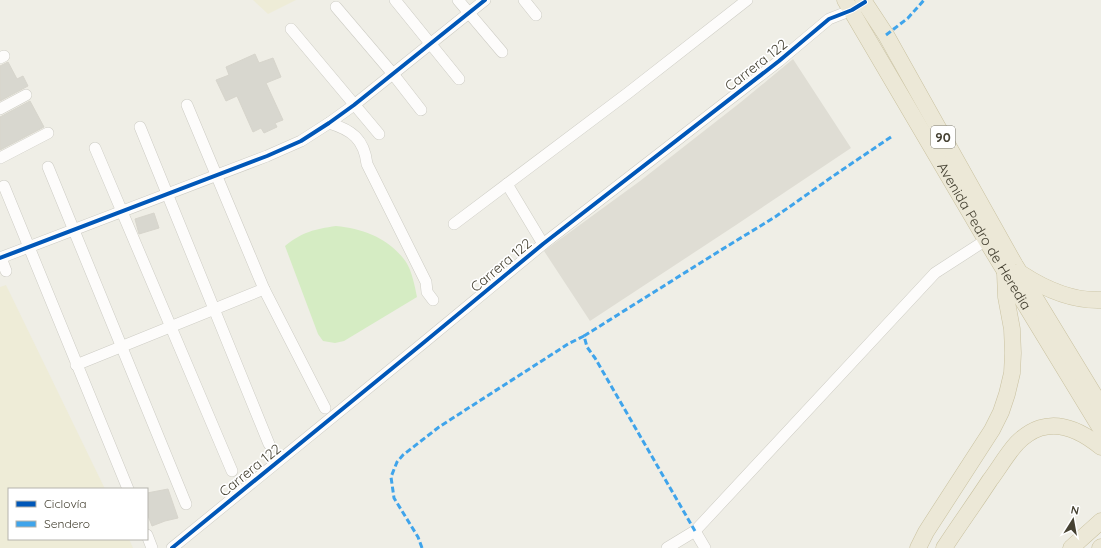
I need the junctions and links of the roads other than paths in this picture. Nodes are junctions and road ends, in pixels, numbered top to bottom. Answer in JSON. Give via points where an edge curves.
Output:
{"nodes":[{"id":1,"x":395,"y":0,"type":"edge"},
{"id":2,"x":458,"y":0,"type":"edge"},
{"id":3,"x":486,"y":0,"type":"edge"},
{"id":4,"x":524,"y":0,"type":"edge"},
{"id":5,"x":747,"y":0,"type":"edge"},
{"id":6,"x":856,"y":3,"type":"edge"},
{"id":7,"x":336,"y":7,"type":"dead end"},
{"id":8,"x":469,"y":13,"type":"junction"},
{"id":9,"x":536,"y":15,"type":"dead end"},
{"id":10,"x":291,"y":29,"type":"dead end"},
{"id":11,"x":431,"y":44,"type":"junction"},
{"id":12,"x":502,"y":52,"type":"dead end"},
{"id":13,"x":393,"y":74,"type":"junction"},
{"id":14,"x":460,"y":79,"type":"dead end"},
{"id":15,"x":26,"y":95,"type":"dead end"},
{"id":16,"x":187,"y":105,"type":"dead end"},
{"id":17,"x":354,"y":105,"type":"junction"},
{"id":18,"x":0,"y":109,"type":"edge"},
{"id":19,"x":421,"y":110,"type":"dead end"},
{"id":20,"x":330,"y":123,"type":"junction"},
{"id":21,"x":140,"y":127,"type":"dead end"},
{"id":22,"x":48,"y":133,"type":"dead end"},
{"id":23,"x":379,"y":134,"type":"dead end"},
{"id":24,"x":94,"y":148,"type":"dead end"},
{"id":25,"x":0,"y":158,"type":"edge"},
{"id":26,"x":48,"y":167,"type":"dead end"},
{"id":27,"x":217,"y":175,"type":"junction"},
{"id":28,"x":507,"y":184,"type":"junction"},
{"id":29,"x":4,"y":186,"type":"dead end"},
{"id":30,"x":167,"y":194,"type":"junction"},
{"id":31,"x":122,"y":212,"type":"junction"},
{"id":32,"x":454,"y":224,"type":"dead end"},
{"id":33,"x":74,"y":230,"type":"junction"},
{"id":34,"x":986,"y":240,"type":"junction"},
{"id":35,"x":543,"y":244,"type":"junction"},
{"id":36,"x":28,"y":248,"type":"junction"},
{"id":37,"x":1,"y":258,"type":"edge"},
{"id":38,"x":6,"y":270,"type":"dead end"},
{"id":39,"x":1012,"y":271,"type":"junction"},
{"id":40,"x":264,"y":289,"type":"junction"},
{"id":41,"x":433,"y":300,"type":"dead end"},
{"id":42,"x":1101,"y":300,"type":"edge"},
{"id":43,"x":214,"y":309,"type":"junction"},
{"id":44,"x":171,"y":326,"type":"junction"},
{"id":45,"x":121,"y":346,"type":"junction"},
{"id":46,"x":76,"y":364,"type":"junction"},
{"id":47,"x":1101,"y":406,"type":"edge"},
{"id":48,"x":325,"y":408,"type":"dead end"},
{"id":49,"x":1101,"y":429,"type":"edge"},
{"id":50,"x":270,"y":444,"type":"dead end"},
{"id":51,"x":1101,"y":447,"type":"edge"},
{"id":52,"x":232,"y":471,"type":"dead end"},
{"id":53,"x":128,"y":488,"type":"edge"},
{"id":54,"x":186,"y":504,"type":"dead end"},
{"id":55,"x":1101,"y":521,"type":"edge"},
{"id":56,"x":695,"y":531,"type":"junction"},
{"id":57,"x":148,"y":538,"type":"edge"},
{"id":58,"x":152,"y":548,"type":"edge"},
{"id":59,"x":172,"y":548,"type":"edge"},
{"id":60,"x":667,"y":548,"type":"edge"},
{"id":61,"x":705,"y":548,"type":"edge"},
{"id":62,"x":918,"y":548,"type":"edge"},
{"id":63,"x":944,"y":548,"type":"edge"},
{"id":64,"x":1072,"y":548,"type":"edge"}],
"edges":[{"from":1,"to":11,"type":"street"},
{"from":2,"to":8,"type":"street"},
{"from":3,"to":8,"type":"street"},
{"from":4,"to":9,"type":"street"},
{"from":5,"to":28,"type":"street"},
{"from":6,"to":34,"type":"highway","name":"Avenida Pedro de Heredia","number":"90"},
{"from":6,"to":35,"type":"street","name":"Carrera 122","via":[[829,19],[773,66]]},
{"from":6,"to":39,"type":"highway","name":"Avenida Pedro de Heredia","number":"90","via":[[886,35]]},
{"from":7,"to":13,"type":"street"},
{"from":8,"to":11,"type":"street"},
{"from":8,"to":12,"type":"street"},
{"from":10,"to":17,"type":"street"},
{"from":11,"to":13,"type":"street"},
{"from":11,"to":14,"type":"street"},
{"from":13,"to":17,"type":"street"},
{"from":13,"to":19,"type":"street"},
{"from":15,"to":18,"type":"street"},
{"from":16,"to":27,"type":"street"},
{"from":17,"to":20,"type":"street"},
{"from":17,"to":23,"type":"street"},
{"from":20,"to":27,"type":"street","via":[[301,141]]},
{"from":20,"to":41,"type":"street","via":[[342,127],[360,141],[366,152],[367,164]]},
{"from":21,"to":30,"type":"street"},
{"from":22,"to":25,"type":"street"},
{"from":24,"to":31,"type":"street"},
{"from":26,"to":33,"type":"street"},
{"from":27,"to":30,"type":"street"},
{"from":27,"to":40,"type":"street"},
{"from":28,"to":32,"type":"street"},
{"from":28,"to":35,"type":"street"},
{"from":29,"to":36,"type":"street"},
{"from":30,"to":31,"type":"street"},
{"from":30,"to":43,"type":"street"},
{"from":31,"to":33,"type":"street"},
{"from":31,"to":44,"type":"street"},
{"from":33,"to":36,"type":"street"},
{"from":33,"to":45,"type":"street"},
{"from":34,"to":39,"type":"highway","name":"Avenida Pedro de Heredia","number":"90"},
{"from":34,"to":56,"type":"street","via":[[935,273]]},
{"from":35,"to":59,"type":"street","name":"Carrera 122"},
{"from":36,"to":37,"type":"street"},
{"from":36,"to":46,"type":"street"},
{"from":37,"to":38,"type":"street"},
{"from":39,"to":42,"type":"highway","via":[[1065,295]]},
{"from":39,"to":47,"type":"highway","name":"Avenida Pedro de Heredia","number":"90"},
{"from":39,"to":49,"type":"highway","name":"Avenida Pedro de Heredia","number":"90"},
{"from":39,"to":62,"type":"highway","via":[[1006,297],[1012,329],[1012,373],[1001,412]]},
{"from":40,"to":43,"type":"street"},
{"from":40,"to":48,"type":"street"},
{"from":43,"to":44,"type":"street"},
{"from":43,"to":50,"type":"street"},
{"from":44,"to":45,"type":"street"},
{"from":44,"to":52,"type":"street"},
{"from":45,"to":46,"type":"street"},
{"from":45,"to":54,"type":"street"},
{"from":46,"to":53,"type":"street"},
{"from":51,"to":63,"type":"highway","via":[[1093,440],[1067,428],[1040,428],[1027,434],[1002,463]]},
{"from":55,"to":64,"type":"highway"},
{"from":56,"to":60,"type":"street"},
{"from":56,"to":61,"type":"street"},
{"from":57,"to":58,"type":"street"}]}
